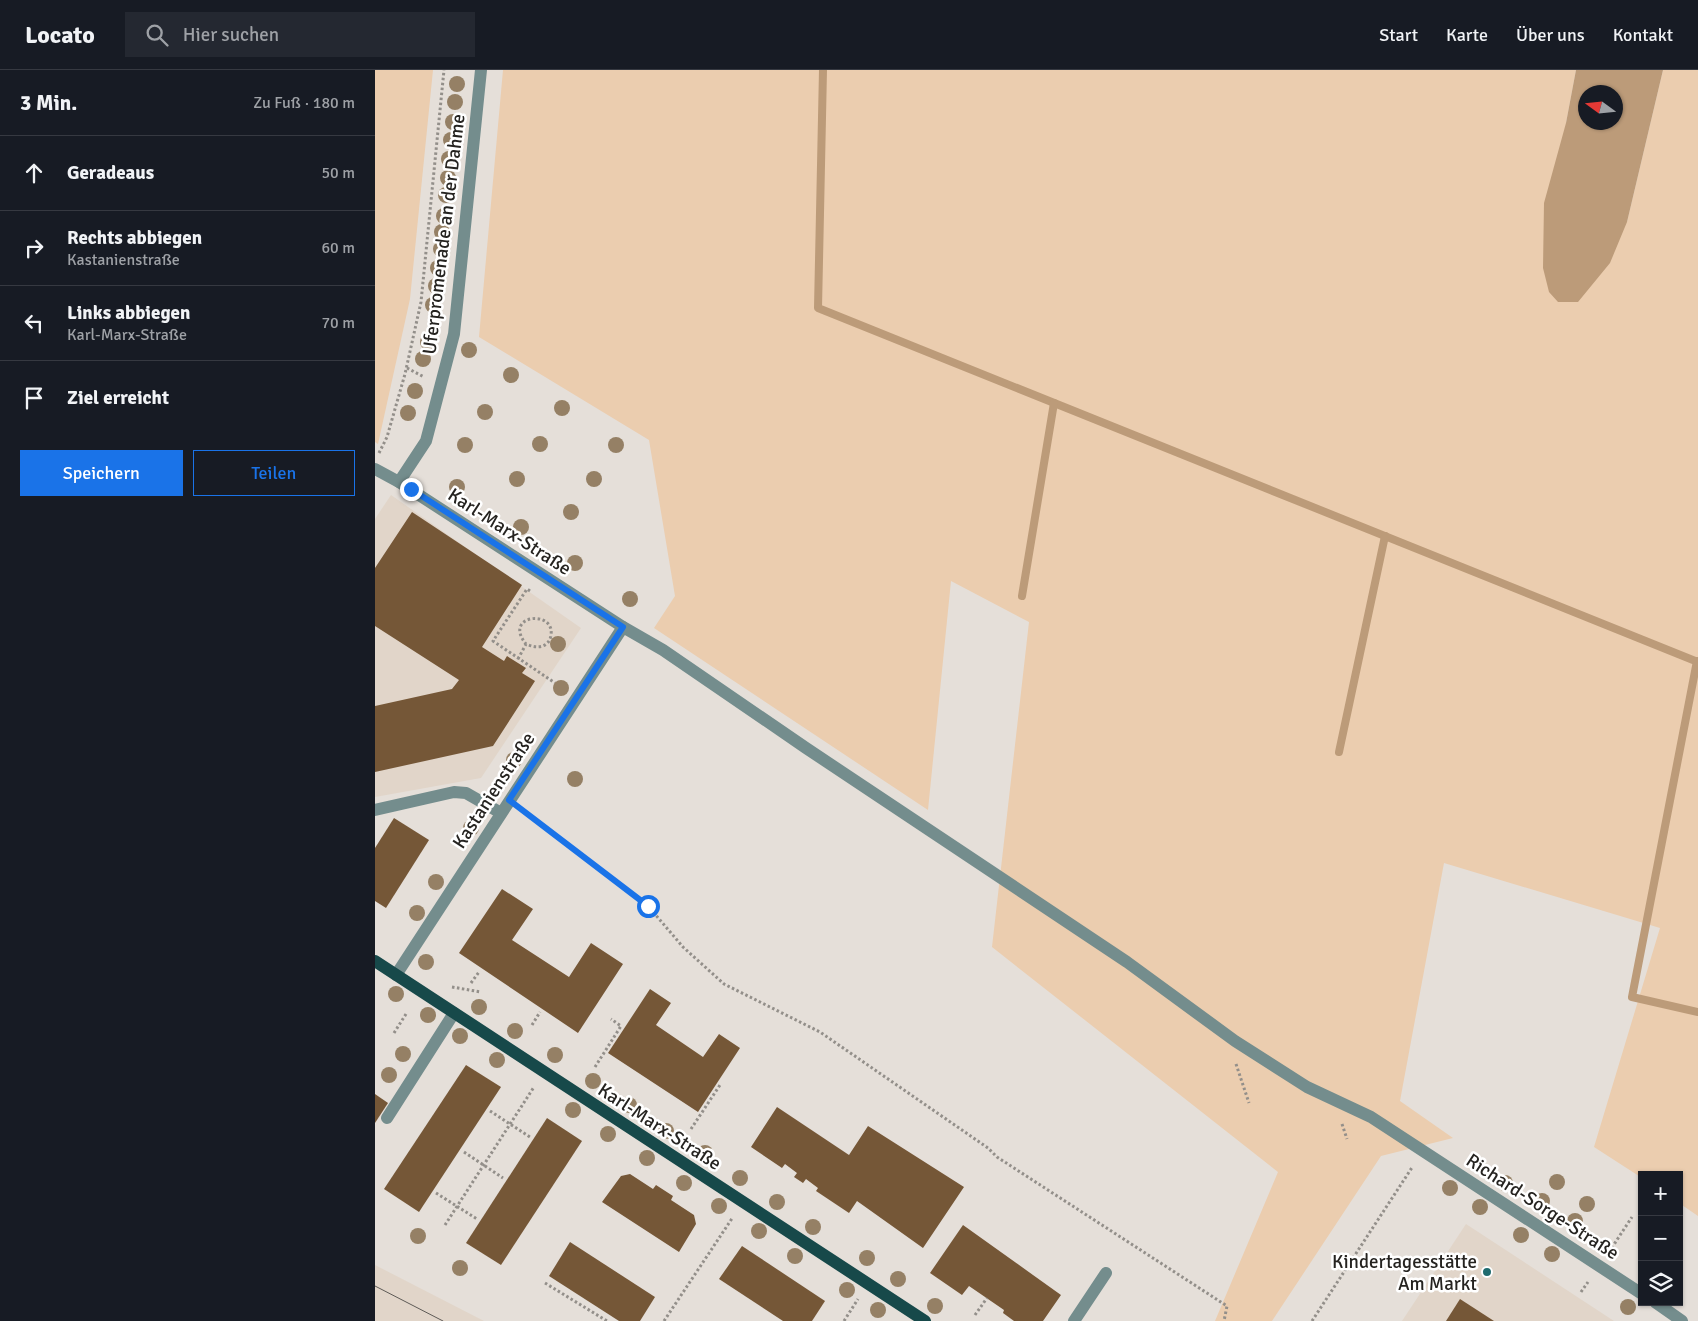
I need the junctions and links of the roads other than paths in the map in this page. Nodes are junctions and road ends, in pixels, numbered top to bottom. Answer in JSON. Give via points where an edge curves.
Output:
{"nodes":[{"id":1,"x":481,"y":70,"type":"edge"},
{"id":2,"x":375,"y":469,"type":"edge"},
{"id":3,"x":399,"y":482,"type":"junction"},
{"id":4,"x":623,"y":627,"type":"junction"},
{"id":5,"x":375,"y":810,"type":"edge"},
{"id":6,"x":501,"y":813,"type":"junction"},
{"id":7,"x":375,"y":960,"type":"edge"},
{"id":8,"x":396,"y":975,"type":"junction"},
{"id":9,"x":454,"y":1013,"type":"junction"},
{"id":10,"x":1235,"y":1041,"type":"joint"},
{"id":11,"x":387,"y":1118,"type":"dead end"},
{"id":12,"x":1106,"y":1273,"type":"dead end"},
{"id":13,"x":1638,"y":1291,"type":"edge"},
{"id":14,"x":1661,"y":1306,"type":"edge"},
{"id":15,"x":925,"y":1321,"type":"edge"},
{"id":16,"x":1074,"y":1321,"type":"edge"},
{"id":17,"x":1682,"y":1321,"type":"edge"}],
"edges":[{"from":1,"to":3,"type":"street","name":"Uferpromenade an der Dahme","via":[[454,334],[426,441]]},
{"from":2,"to":3,"type":"street","name":"Karl-Marx-Straße"},
{"from":3,"to":4,"type":"street","name":"Karl-Marx-Straße"},
{"from":4,"to":6,"type":"street","name":"Kastanienstraße"},
{"from":4,"to":10,"type":"street","name":"Karl-Marx-Straße","via":[[663,650],[1127,962]]},
{"from":5,"to":6,"type":"street","via":[[454,792],[467,793]]},
{"from":6,"to":8,"type":"street","name":"Kastanienstraße"},
{"from":7,"to":8,"type":"main road","name":"Karl-Marx-Straße"},
{"from":8,"to":9,"type":"main road","name":"Karl-Marx-Straße"},
{"from":9,"to":11,"type":"street"},
{"from":9,"to":15,"type":"main road","name":"Karl-Marx-Straße"},
{"from":10,"to":13,"type":"street","name":"Richard-Sorge-Straße","via":[[1307,1087],[1371,1118]]},
{"from":12,"to":16,"type":"street"},
{"from":14,"to":17,"type":"street"}]}
